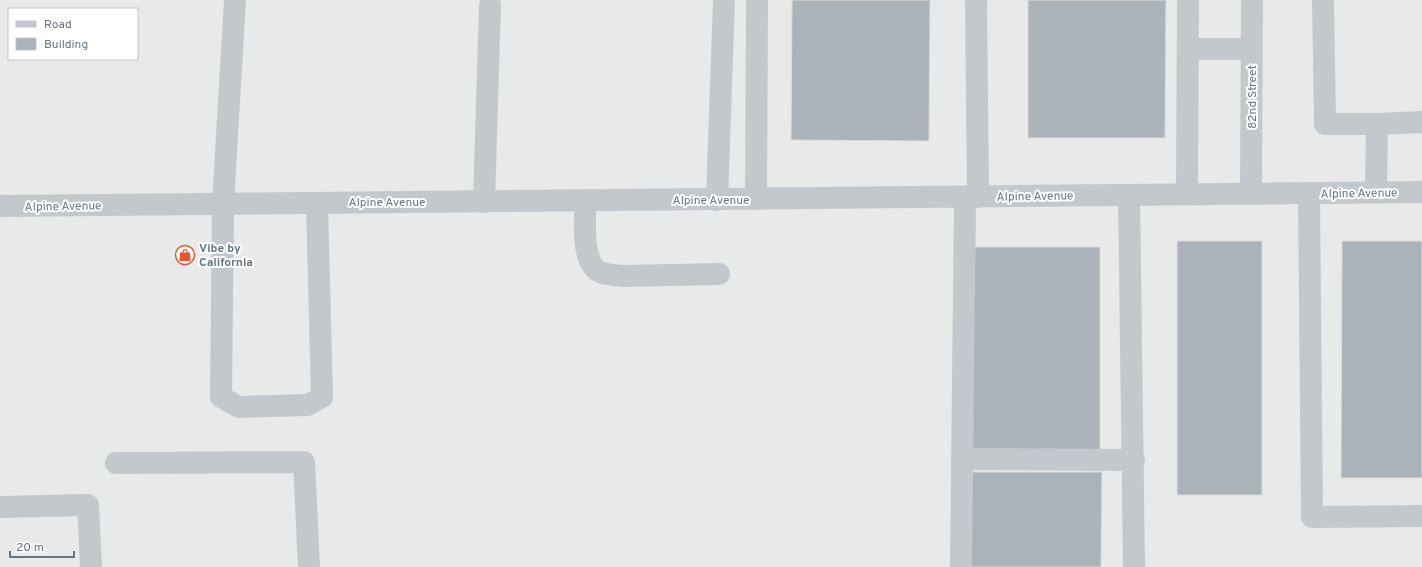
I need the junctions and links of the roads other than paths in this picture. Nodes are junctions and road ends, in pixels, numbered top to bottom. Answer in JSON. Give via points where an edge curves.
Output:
{"nodes":[{"id":1,"x":235,"y":0,"type":"edge"},
{"id":2,"x":724,"y":0,"type":"edge"},
{"id":3,"x":757,"y":0,"type":"edge"},
{"id":4,"x":976,"y":0,"type":"edge"},
{"id":5,"x":1188,"y":0,"type":"edge"},
{"id":6,"x":1252,"y":0,"type":"edge"},
{"id":7,"x":1323,"y":0,"type":"edge"},
{"id":8,"x":490,"y":5,"type":"dead end"},
{"id":9,"x":1188,"y":50,"type":"junction"},
{"id":10,"x":1252,"y":50,"type":"junction"},
{"id":11,"x":1422,"y":122,"type":"edge"},
{"id":12,"x":1377,"y":124,"type":"junction"},
{"id":13,"x":1376,"y":192,"type":"junction"},
{"id":14,"x":1422,"y":192,"type":"edge"},
{"id":15,"x":1309,"y":193,"type":"junction"},
{"id":16,"x":1187,"y":194,"type":"junction"},
{"id":17,"x":1251,"y":194,"type":"junction"},
{"id":18,"x":1129,"y":195,"type":"junction"},
{"id":19,"x":971,"y":197,"type":"junction"},
{"id":20,"x":717,"y":200,"type":"junction"},
{"id":21,"x":756,"y":200,"type":"junction"},
{"id":22,"x":585,"y":201,"type":"junction"},
{"id":23,"x":484,"y":202,"type":"junction"},
{"id":24,"x":317,"y":203,"type":"junction"},
{"id":25,"x":223,"y":204,"type":"junction"},
{"id":26,"x":0,"y":206,"type":"edge"},
{"id":27,"x":719,"y":274,"type":"dead end"},
{"id":28,"x":963,"y":459,"type":"junction"},
{"id":29,"x":1134,"y":460,"type":"junction"},
{"id":30,"x":116,"y":463,"type":"dead end"},
{"id":31,"x":0,"y":507,"type":"edge"},
{"id":32,"x":1422,"y":516,"type":"edge"},
{"id":33,"x":91,"y":567,"type":"edge"},
{"id":34,"x":309,"y":567,"type":"edge"},
{"id":35,"x":961,"y":567,"type":"edge"},
{"id":36,"x":1134,"y":567,"type":"edge"}],
"edges":[{"from":1,"to":25,"type":"street"},
{"from":2,"to":20,"type":"street"},
{"from":3,"to":21,"type":"street"},
{"from":4,"to":19,"type":"street"},
{"from":5,"to":9,"type":"street"},
{"from":6,"to":10,"type":"street","name":"82nd Street"},
{"from":7,"to":12,"type":"street","via":[[1325,124]]},
{"from":8,"to":23,"type":"street"},
{"from":9,"to":10,"type":"street"},
{"from":9,"to":16,"type":"street"},
{"from":10,"to":17,"type":"street","name":"82nd Street"},
{"from":11,"to":12,"type":"street"},
{"from":12,"to":13,"type":"street"},
{"from":13,"to":14,"type":"street","name":"Alpine Avenue"},
{"from":13,"to":15,"type":"street","name":"Alpine Avenue"},
{"from":15,"to":17,"type":"street","name":"Alpine Avenue"},
{"from":15,"to":32,"type":"street","via":[[1312,517]]},
{"from":16,"to":17,"type":"street","name":"Alpine Avenue"},
{"from":16,"to":18,"type":"street","name":"Alpine Avenue"},
{"from":18,"to":19,"type":"street","name":"Alpine Avenue"},
{"from":18,"to":29,"type":"street"},
{"from":19,"to":21,"type":"street","name":"Alpine Avenue"},
{"from":19,"to":28,"type":"street"},
{"from":20,"to":21,"type":"street","name":"Alpine Avenue"},
{"from":20,"to":22,"type":"street","name":"Alpine Avenue"},
{"from":22,"to":23,"type":"street","name":"Alpine Avenue"},
{"from":22,"to":27,"type":"street","via":[[586,248],[588,257],[598,271],[622,276]]},
{"from":23,"to":24,"type":"street","name":"Alpine Avenue"},
{"from":24,"to":25,"type":"street","name":"Alpine Avenue"},
{"from":24,"to":25,"type":"street","via":[[322,397],[308,405],[239,407],[221,398]]},
{"from":25,"to":26,"type":"street","name":"Alpine Avenue"},
{"from":28,"to":29,"type":"street"},
{"from":28,"to":35,"type":"street"},
{"from":29,"to":36,"type":"street"},
{"from":30,"to":34,"type":"street","via":[[304,462]]},
{"from":31,"to":33,"type":"street","via":[[88,505]]}]}
